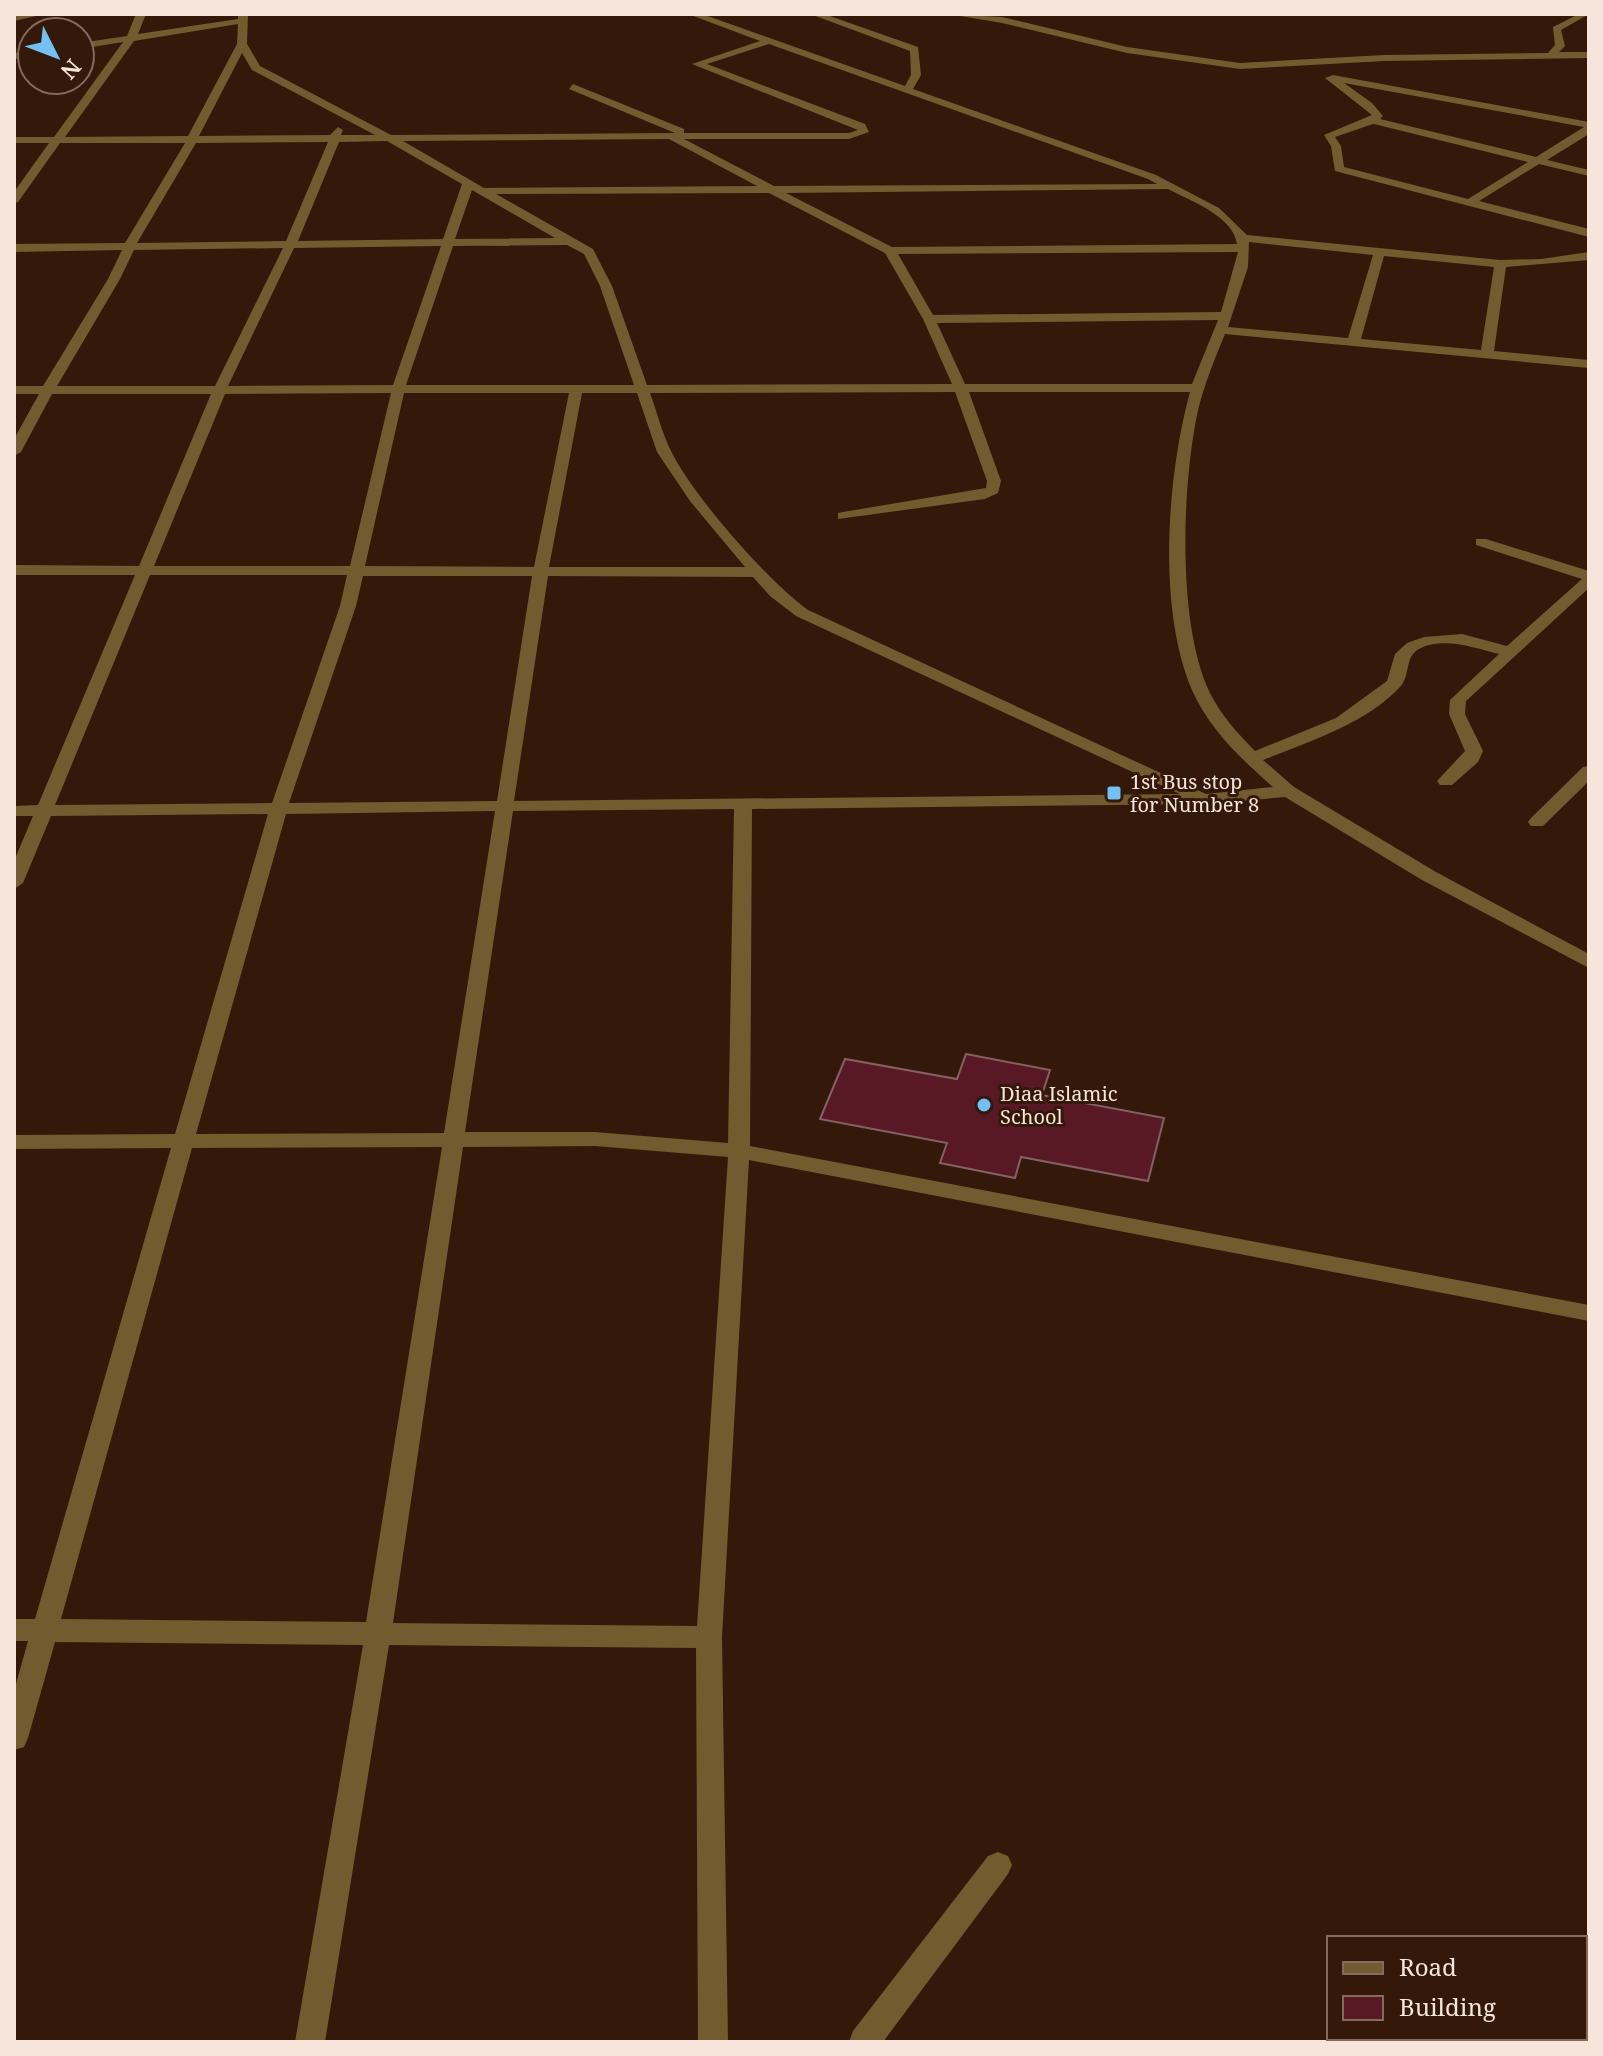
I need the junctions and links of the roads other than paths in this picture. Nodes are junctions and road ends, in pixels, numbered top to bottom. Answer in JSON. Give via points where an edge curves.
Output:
{"nodes":[{"id":1,"x":40,"y":14,"type":"edge"},
{"id":2,"x":141,"y":14,"type":"edge"},
{"id":3,"x":693,"y":14,"type":"edge"},
{"id":4,"x":815,"y":14,"type":"edge"},
{"id":5,"x":953,"y":14,"type":"edge"},
{"id":6,"x":1586,"y":14,"type":"edge"},
{"id":7,"x":14,"y":18,"type":"edge"},
{"id":8,"x":242,"y":18,"type":"edge"},
{"id":9,"x":129,"y":39,"type":"junction"},
{"id":10,"x":767,"y":42,"type":"junction"},
{"id":11,"x":96,"y":44,"type":"edge"},
{"id":12,"x":242,"y":44,"type":"junction"},
{"id":13,"x":1589,"y":55,"type":"edge"},
{"id":14,"x":1550,"y":56,"type":"junction"},
{"id":15,"x":1240,"y":66,"type":"junction"},
{"id":16,"x":1330,"y":78,"type":"junction"},
{"id":17,"x":573,"y":87,"type":"dead end"},
{"id":18,"x":907,"y":90,"type":"junction"},
{"id":19,"x":345,"y":115,"type":"junction"},
{"id":20,"x":1374,"y":121,"type":"junction"},
{"id":21,"x":1589,"y":127,"type":"edge"},
{"id":22,"x":666,"y":135,"type":"junction"},
{"id":23,"x":691,"y":135,"type":"junction"},
{"id":24,"x":14,"y":140,"type":"edge"},
{"id":25,"x":56,"y":140,"type":"junction"},
{"id":26,"x":191,"y":140,"type":"junction"},
{"id":27,"x":334,"y":140,"type":"junction"},
{"id":28,"x":393,"y":140,"type":"junction"},
{"id":29,"x":1537,"y":161,"type":"junction"},
{"id":30,"x":1589,"y":173,"type":"edge"},
{"id":31,"x":1172,"y":187,"type":"junction"},
{"id":32,"x":474,"y":188,"type":"junction"},
{"id":33,"x":779,"y":191,"type":"junction"},
{"id":34,"x":14,"y":200,"type":"edge"},
{"id":35,"x":1469,"y":203,"type":"junction"},
{"id":36,"x":1589,"y":233,"type":"edge"},
{"id":37,"x":575,"y":241,"type":"junction"},
{"id":38,"x":1243,"y":243,"type":"junction"},
{"id":39,"x":449,"y":244,"type":"junction"},
{"id":40,"x":129,"y":245,"type":"junction"},
{"id":41,"x":290,"y":245,"type":"junction"},
{"id":42,"x":14,"y":248,"type":"edge"},
{"id":43,"x":1380,"y":250,"type":"junction"},
{"id":44,"x":890,"y":251,"type":"junction"},
{"id":45,"x":1589,"y":256,"type":"edge"},
{"id":46,"x":1500,"y":264,"type":"junction"},
{"id":47,"x":1226,"y":316,"type":"junction"},
{"id":48,"x":929,"y":319,"type":"junction"},
{"id":49,"x":1221,"y":330,"type":"junction"},
{"id":50,"x":1353,"y":343,"type":"junction"},
{"id":51,"x":1487,"y":355,"type":"junction"},
{"id":52,"x":1589,"y":364,"type":"edge"},
{"id":53,"x":960,"y":387,"type":"junction"},
{"id":54,"x":1197,"y":388,"type":"junction"},
{"id":55,"x":220,"y":389,"type":"junction"},
{"id":56,"x":14,"y":390,"type":"edge"},
{"id":57,"x":50,"y":390,"type":"junction"},
{"id":58,"x":398,"y":390,"type":"junction"},
{"id":59,"x":642,"y":390,"type":"junction"},
{"id":60,"x":576,"y":391,"type":"junction"},
{"id":61,"x":14,"y":452,"type":"edge"},
{"id":62,"x":843,"y":516,"type":"dead end"},
{"id":63,"x":1481,"y":542,"type":"dead end"},
{"id":64,"x":143,"y":569,"type":"junction"},
{"id":65,"x":14,"y":570,"type":"edge"},
{"id":66,"x":358,"y":570,"type":"junction"},
{"id":67,"x":541,"y":570,"type":"junction"},
{"id":68,"x":757,"y":572,"type":"junction"},
{"id":69,"x":1589,"y":578,"type":"edge"},
{"id":70,"x":1509,"y":652,"type":"junction"},
{"id":71,"x":1250,"y":759,"type":"junction"},
{"id":72,"x":1589,"y":771,"type":"edge"},
{"id":73,"x":1446,"y":781,"type":"dead end"},
{"id":74,"x":1288,"y":791,"type":"junction"},
{"id":75,"x":1207,"y":799,"type":"junction"},
{"id":76,"x":743,"y":806,"type":"junction"},
{"id":77,"x":505,"y":807,"type":"junction"},
{"id":78,"x":278,"y":810,"type":"junction"},
{"id":79,"x":14,"y":811,"type":"edge"},
{"id":80,"x":43,"y":811,"type":"junction"},
{"id":81,"x":1537,"y":822,"type":"dead end"},
{"id":82,"x":14,"y":883,"type":"edge"},
{"id":83,"x":1589,"y":962,"type":"edge"},
{"id":84,"x":14,"y":1142,"type":"edge"},
{"id":85,"x":183,"y":1142,"type":"junction"},
{"id":86,"x":452,"y":1142,"type":"junction"},
{"id":87,"x":739,"y":1151,"type":"junction"},
{"id":88,"x":1589,"y":1313,"type":"edge"},
{"id":89,"x":14,"y":1630,"type":"edge"},
{"id":90,"x":43,"y":1631,"type":"junction"},
{"id":91,"x":378,"y":1632,"type":"junction"},
{"id":92,"x":709,"y":1637,"type":"junction"},
{"id":93,"x":14,"y":1738,"type":"edge"},
{"id":94,"x":998,"y":1865,"type":"dead end"},
{"id":95,"x":310,"y":2042,"type":"edge"},
{"id":96,"x":713,"y":2042,"type":"edge"},
{"id":97,"x":864,"y":2042,"type":"edge"}],
"edges":[{"from":1,"to":7,"type":"street"},
{"from":2,"to":9,"type":"street"},
{"from":3,"to":10,"type":"street"},
{"from":4,"to":18,"type":"street","via":[[915,49],[916,75]]},
{"from":5,"to":15,"type":"street","via":[[1002,20],[1127,50]]},
{"from":6,"to":14,"type":"street","via":[[1556,29],[1560,46]]},
{"from":8,"to":9,"type":"street"},
{"from":8,"to":12,"type":"street"},
{"from":9,"to":11,"type":"street"},
{"from":9,"to":25,"type":"street"},
{"from":10,"to":18,"type":"street"},
{"from":10,"to":23,"type":"street","via":[[697,66],[861,126],[864,132]]},
{"from":12,"to":19,"type":"street","via":[[256,68]]},
{"from":12,"to":26,"type":"street"},
{"from":13,"to":14,"type":"street"},
{"from":14,"to":15,"type":"street"},
{"from":15,"to":16,"type":"street"},
{"from":16,"to":20,"type":"street","via":[[1375,110]]},
{"from":16,"to":21,"type":"street"},
{"from":17,"to":23,"type":"street"},
{"from":18,"to":31,"type":"street"},
{"from":19,"to":27,"type":"street"},
{"from":19,"to":28,"type":"street"},
{"from":20,"to":29,"type":"street"},
{"from":20,"to":35,"type":"street","via":[[1329,135],[1339,169]]},
{"from":21,"to":29,"type":"street"},
{"from":22,"to":23,"type":"street"},
{"from":22,"to":28,"type":"street"},
{"from":22,"to":33,"type":"street"},
{"from":24,"to":25,"type":"street"},
{"from":25,"to":26,"type":"street"},
{"from":25,"to":34,"type":"street"},
{"from":26,"to":27,"type":"street"},
{"from":26,"to":40,"type":"street"},
{"from":27,"to":28,"type":"street"},
{"from":27,"to":41,"type":"street"},
{"from":28,"to":32,"type":"street"},
{"from":29,"to":30,"type":"street"},
{"from":29,"to":35,"type":"street"},
{"from":31,"to":33,"type":"street"},
{"from":31,"to":38,"type":"street","via":[[1224,218]]},
{"from":32,"to":33,"type":"street"},
{"from":32,"to":37,"type":"street"},
{"from":32,"to":39,"type":"street"},
{"from":33,"to":44,"type":"street"},
{"from":35,"to":36,"type":"street"},
{"from":37,"to":39,"type":"street"},
{"from":37,"to":59,"type":"street","via":[[589,252],[606,286]]},
{"from":38,"to":43,"type":"street"},
{"from":38,"to":44,"type":"street"},
{"from":38,"to":47,"type":"street","via":[[1243,262]]},
{"from":39,"to":41,"type":"street"},
{"from":39,"to":58,"type":"street"},
{"from":40,"to":41,"type":"street"},
{"from":40,"to":42,"type":"street"},
{"from":40,"to":57,"type":"street"},
{"from":41,"to":55,"type":"street"},
{"from":43,"to":46,"type":"street"},
{"from":43,"to":50,"type":"street"},
{"from":44,"to":48,"type":"street"},
{"from":45,"to":46,"type":"street"},
{"from":46,"to":51,"type":"street"},
{"from":47,"to":48,"type":"street"},
{"from":47,"to":49,"type":"street"},
{"from":48,"to":53,"type":"street"},
{"from":49,"to":50,"type":"street"},
{"from":49,"to":54,"type":"street"},
{"from":50,"to":51,"type":"street"},
{"from":51,"to":52,"type":"street"},
{"from":53,"to":54,"type":"street"},
{"from":53,"to":59,"type":"street"},
{"from":53,"to":62,"type":"street","via":[[993,490]]},
{"from":54,"to":71,"type":"street","via":[[1180,499],[1188,655],[1199,689]]},
{"from":55,"to":57,"type":"street"},
{"from":55,"to":58,"type":"street"},
{"from":55,"to":64,"type":"street"},
{"from":56,"to":57,"type":"street"},
{"from":57,"to":61,"type":"street"},
{"from":58,"to":60,"type":"street"},
{"from":58,"to":66,"type":"street"},
{"from":59,"to":60,"type":"street"},
{"from":59,"to":68,"type":"street","via":[[654,431],[677,473]]},
{"from":60,"to":67,"type":"street"},
{"from":63,"to":69,"type":"street"},
{"from":64,"to":65,"type":"street"},
{"from":64,"to":66,"type":"street"},
{"from":64,"to":80,"type":"street"},
{"from":66,"to":67,"type":"street"},
{"from":66,"to":78,"type":"street"},
{"from":67,"to":68,"type":"street"},
{"from":67,"to":77,"type":"street"},
{"from":68,"to":75,"type":"street","via":[[802,613]]},
{"from":69,"to":70,"type":"street"},
{"from":70,"to":71,"type":"street","via":[[1462,639],[1413,646],[1403,654],[1395,683],[1342,722]]},
{"from":70,"to":73,"type":"street","via":[[1458,700],[1457,714],[1474,751]]},
{"from":71,"to":74,"type":"street"},
{"from":72,"to":81,"type":"street"},
{"from":74,"to":75,"type":"street"},
{"from":74,"to":83,"type":"street","via":[[1429,876]]},
{"from":75,"to":76,"type":"street"},
{"from":76,"to":77,"type":"street"},
{"from":76,"to":87,"type":"street"},
{"from":77,"to":78,"type":"street"},
{"from":77,"to":86,"type":"street"},
{"from":78,"to":80,"type":"street"},
{"from":78,"to":85,"type":"street"},
{"from":79,"to":80,"type":"street"},
{"from":80,"to":82,"type":"street"},
{"from":84,"to":85,"type":"street"},
{"from":85,"to":86,"type":"street"},
{"from":85,"to":90,"type":"street"},
{"from":86,"to":87,"type":"street","via":[[595,1139]]},
{"from":86,"to":91,"type":"street"},
{"from":87,"to":88,"type":"street"},
{"from":87,"to":92,"type":"street"},
{"from":89,"to":90,"type":"street"},
{"from":90,"to":91,"type":"street"},
{"from":90,"to":93,"type":"street"},
{"from":91,"to":92,"type":"street"},
{"from":91,"to":95,"type":"street"},
{"from":92,"to":96,"type":"street"},
{"from":94,"to":97,"type":"street"}]}
